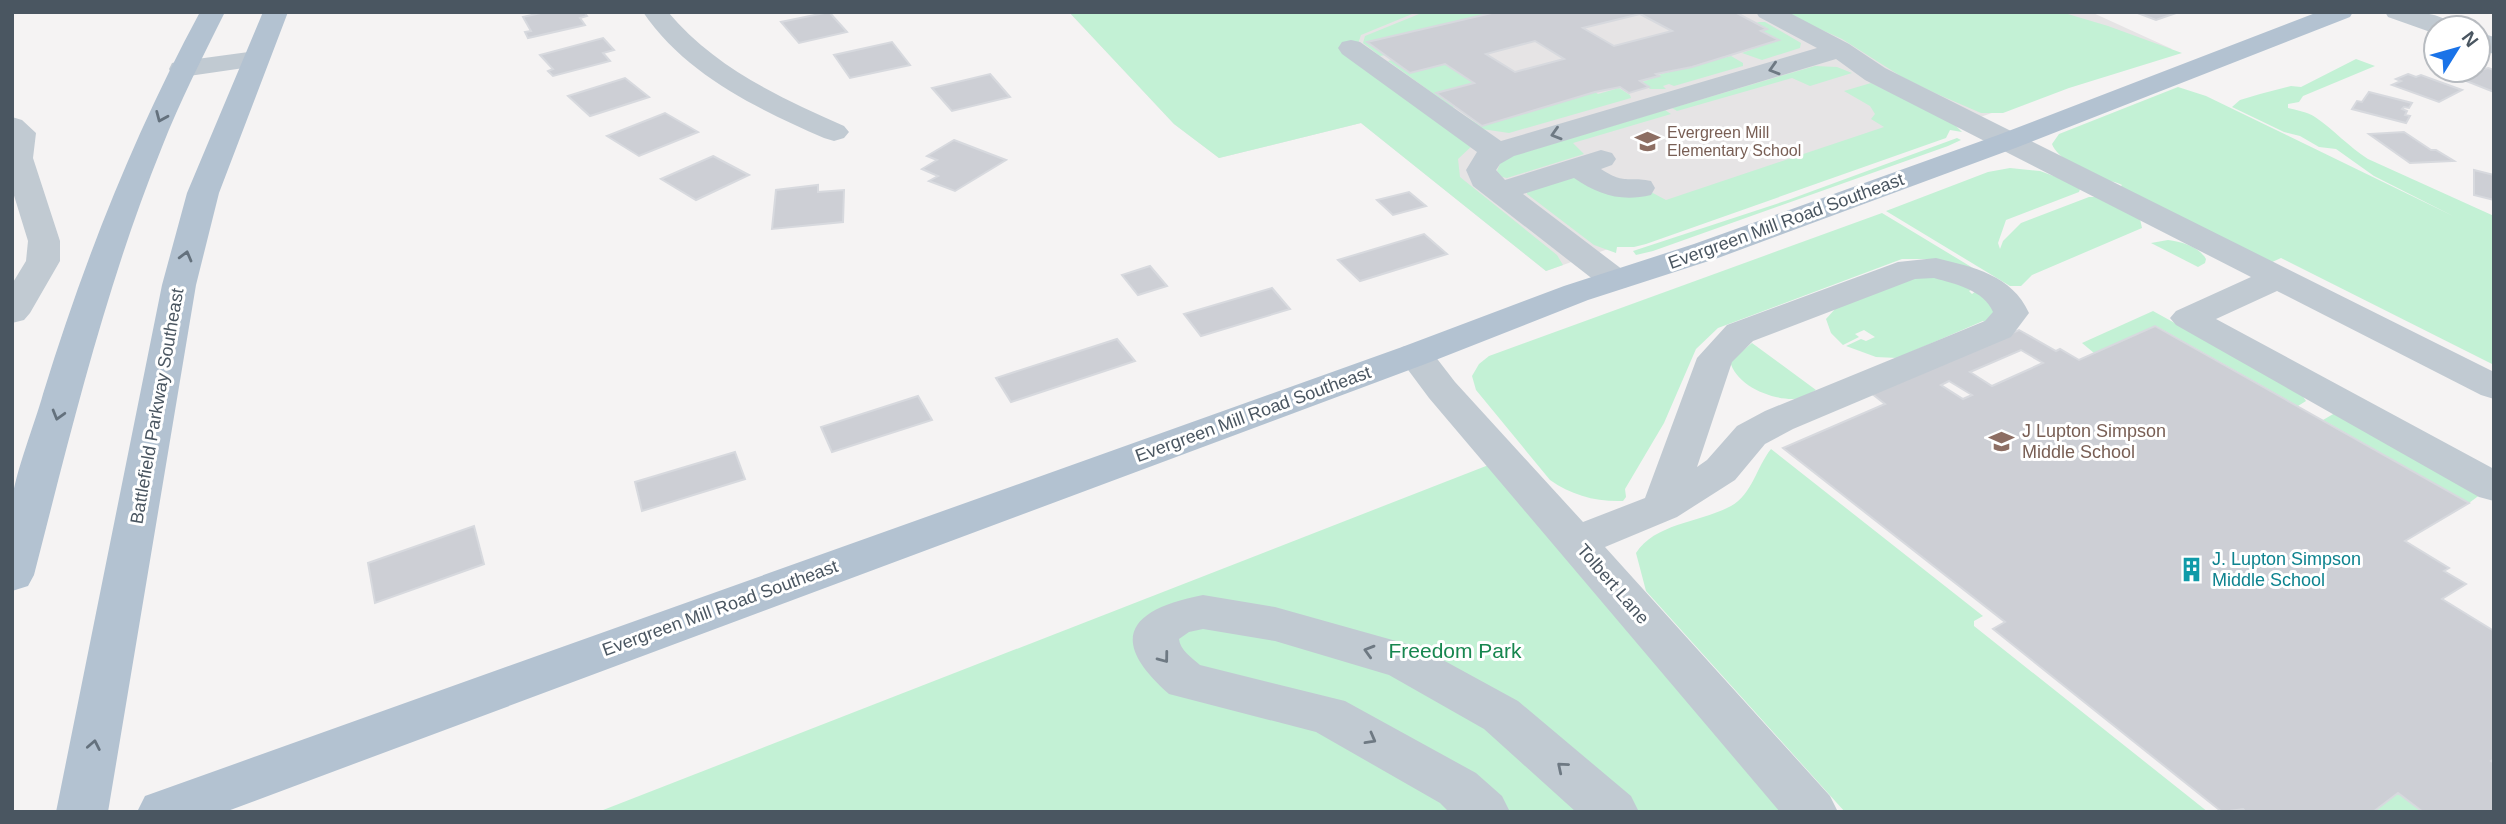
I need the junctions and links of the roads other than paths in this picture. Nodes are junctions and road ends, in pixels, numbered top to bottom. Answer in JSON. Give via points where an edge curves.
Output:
{"nodes":[{"id":1,"x":214,"y":12,"type":"edge"},
{"id":2,"x":276,"y":12,"type":"edge"},
{"id":3,"x":655,"y":12,"type":"edge"},
{"id":4,"x":1768,"y":12,"type":"edge"},
{"id":5,"x":2341,"y":12,"type":"edge"},
{"id":6,"x":2397,"y":12,"type":"edge"},
{"id":7,"x":2422,"y":21,"type":"edge"},
{"id":8,"x":1351,"y":48,"type":"dead end"},
{"id":9,"x":1840,"y":50,"type":"junction"},
{"id":10,"x":256,"y":59,"type":"junction"},
{"id":11,"x":182,"y":69,"type":"junction"},
{"id":12,"x":17,"y":129,"type":"edge"},
{"id":13,"x":834,"y":132,"type":"dead end"},
{"id":14,"x":2008,"y":141,"type":"junction"},
{"id":15,"x":1498,"y":153,"type":"junction"},
{"id":16,"x":1640,"y":188,"type":"dead end"},
{"id":17,"x":1501,"y":191,"type":"junction"},
{"id":18,"x":2278,"y":278,"type":"junction"},
{"id":19,"x":1615,"y":280,"type":"junction"},
{"id":20,"x":12,"y":313,"type":"edge"},
{"id":21,"x":1415,"y":355,"type":"junction"},
{"id":22,"x":2494,"y":387,"type":"edge"},
{"id":23,"x":2494,"y":487,"type":"edge"},
{"id":24,"x":1662,"y":508,"type":"junction"},
{"id":25,"x":1576,"y":541,"type":"junction"},
{"id":26,"x":12,"y":575,"type":"edge"},
{"id":27,"x":82,"y":812,"type":"edge"},
{"id":28,"x":163,"y":812,"type":"edge"},
{"id":29,"x":1484,"y":812,"type":"edge"},
{"id":30,"x":1613,"y":812,"type":"edge"},
{"id":31,"x":1812,"y":812,"type":"edge"}],
"edges":[{"from":1,"to":11,"type":"main road"},
{"from":2,"to":10,"type":"main road","name":"Battlefield Parkway Southeast"},
{"from":3,"to":13,"type":"street","via":[[666,28],[715,68],[772,105]]},
{"from":4,"to":9,"type":"street"},
{"from":5,"to":14,"type":"main road","name":"Evergreen Mill Road Southeast"},
{"from":6,"to":7,"type":"street"},
{"from":8,"to":15,"type":"street"},
{"from":9,"to":14,"type":"street","via":[[1875,74]]},
{"from":9,"to":15,"type":"street","one_way":true},
{"from":10,"to":11,"type":"street"},
{"from":27,"to":10,"type":"main road","name":"Battlefield Parkway Southeast","one_way":true,"via":[[179,285],[203,193]]},
{"from":11,"to":26,"type":"main road","one_way":true,"via":[[123,208],[95,288]]},
{"from":12,"to":20,"type":"street","via":[[18,158],[44,241],[43,261]]},
{"from":14,"to":18,"type":"street"},
{"from":14,"to":19,"type":"main road","name":"Evergreen Mill Road Southeast"},
{"from":15,"to":17,"type":"street","via":[[1488,158],[1481,170],[1484,179]]},
{"from":16,"to":17,"type":"street","via":[[1611,189],[1589,163]]},
{"from":17,"to":19,"type":"street"},
{"from":18,"to":22,"type":"street"},
{"from":18,"to":23,"type":"street","via":[[2188,318]]},
{"from":19,"to":21,"type":"main road","name":"Evergreen Mill Road Southeast"},
{"from":21,"to":25,"type":"street","name":"Tolbert Lane"},
{"from":21,"to":28,"type":"main road","name":"Evergreen Mill Road Southeast"},
{"from":24,"to":24,"type":"street","via":[[1721,470],[1751,435],[1779,420],[1998,329],[2011,313],[2006,301],[1981,281],[1958,273],[1910,269],[1740,333],[1715,358]]},
{"from":24,"to":25,"type":"street"},
{"from":25,"to":31,"type":"street","name":"Tolbert Lane"},
{"from":30,"to":29,"type":"street","one_way":true,"via":[[1501,715],[1404,661],[1275,624],[1203,612],[1177,617],[1156,631],[1156,647],[1186,681],[1328,715],[1458,788]]}]}
